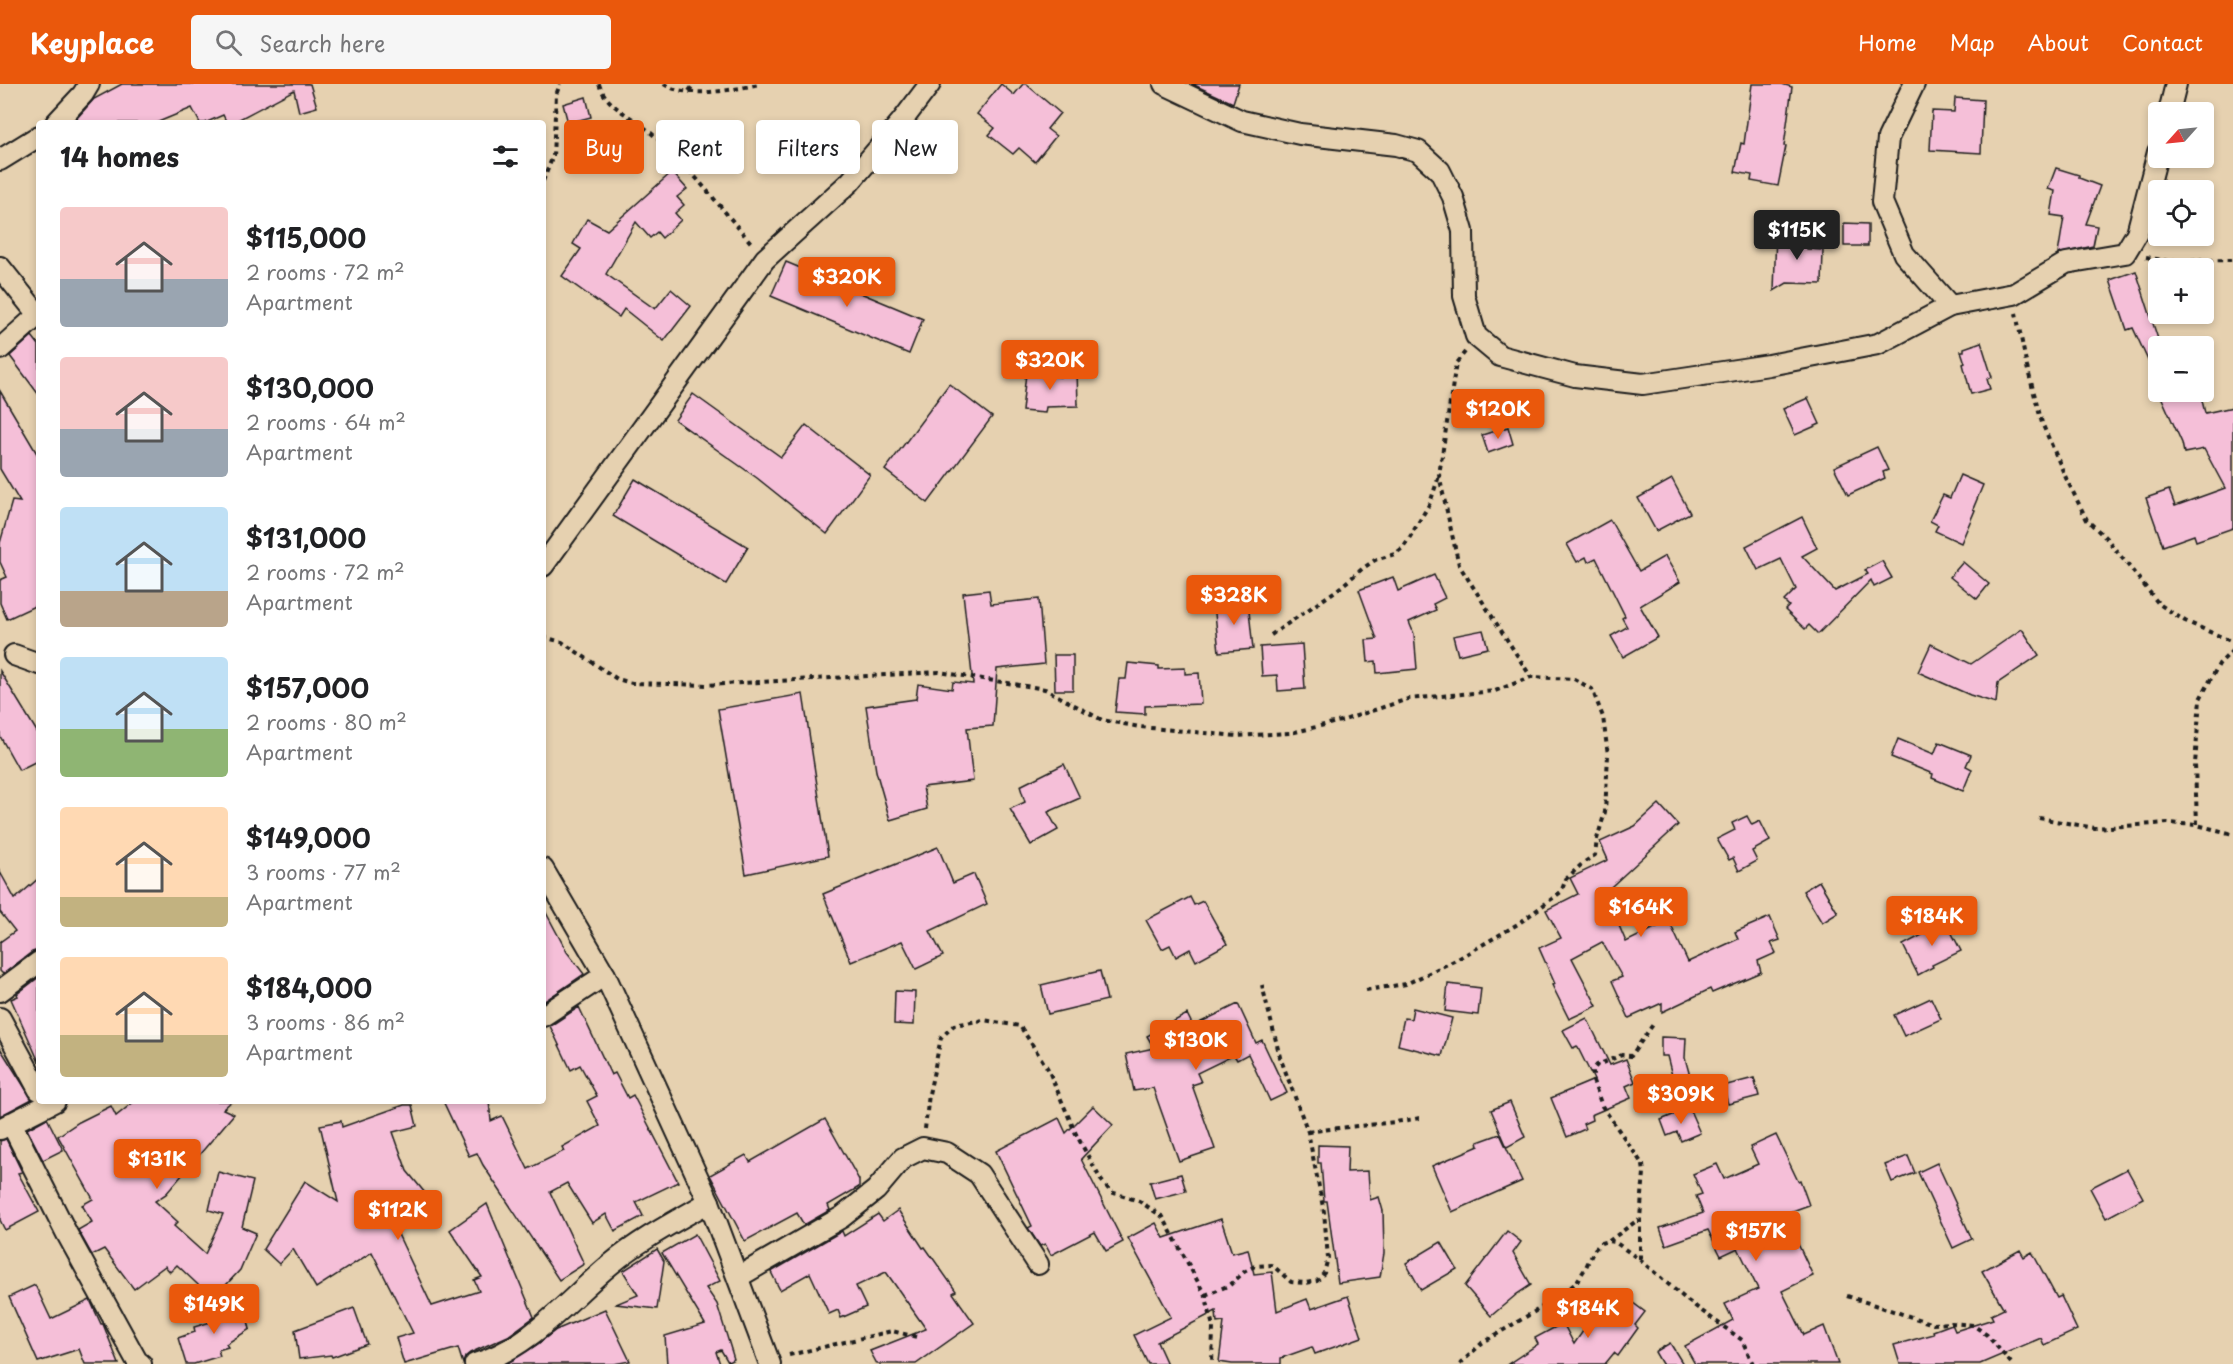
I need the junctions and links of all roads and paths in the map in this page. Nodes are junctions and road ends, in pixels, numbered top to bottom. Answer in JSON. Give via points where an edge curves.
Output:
{"nodes":[{"id":1,"x":89,"y":84,"type":"edge"},
{"id":2,"x":560,"y":84,"type":"edge"},
{"id":3,"x":599,"y":84,"type":"edge"},
{"id":4,"x":664,"y":84,"type":"edge"},
{"id":5,"x":693,"y":84,"type":"edge"},
{"id":6,"x":759,"y":84,"type":"edge"},
{"id":7,"x":930,"y":84,"type":"edge"},
{"id":8,"x":1164,"y":84,"type":"edge"},
{"id":9,"x":1914,"y":84,"type":"edge"},
{"id":10,"x":2176,"y":84,"type":"edge"},
{"id":11,"x":688,"y":92,"type":"junction"},
{"id":12,"x":2172,"y":102,"type":"edge"},
{"id":13,"x":59,"y":120,"type":"edge"},
{"id":14,"x":36,"y":138,"type":"edge"},
{"id":15,"x":0,"y":160,"type":"edge"},
{"id":16,"x":2154,"y":168,"type":"edge"},
{"id":17,"x":546,"y":174,"type":"edge"},
{"id":18,"x":2125,"y":253,"type":"junction"},
{"id":19,"x":765,"y":259,"type":"junction"},
{"id":20,"x":2233,"y":260,"type":"edge"},
{"id":21,"x":0,"y":267,"type":"edge"},
{"id":22,"x":2014,"y":294,"type":"junction"},
{"id":23,"x":1950,"y":306,"type":"junction"},
{"id":24,"x":36,"y":312,"type":"edge"},
{"id":25,"x":36,"y":317,"type":"edge"},
{"id":26,"x":1476,"y":336,"type":"junction"},
{"id":27,"x":0,"y":349,"type":"edge"},
{"id":28,"x":1439,"y":475,"type":"junction"},
{"id":29,"x":546,"y":562,"type":"edge"},
{"id":30,"x":1270,"y":634,"type":"dead end"},
{"id":31,"x":546,"y":638,"type":"edge"},
{"id":32,"x":2233,"y":642,"type":"edge"},
{"id":33,"x":2233,"y":650,"type":"edge"},
{"id":34,"x":14,"y":654,"type":"dead end"},
{"id":35,"x":36,"y":663,"type":"edge"},
{"id":36,"x":1532,"y":677,"type":"junction"},
{"id":37,"x":2039,"y":819,"type":"dead end"},
{"id":38,"x":2197,"y":825,"type":"junction"},
{"id":39,"x":2233,"y":834,"type":"edge"},
{"id":40,"x":546,"y":874,"type":"edge"},
{"id":41,"x":36,"y":964,"type":"edge"},
{"id":42,"x":605,"y":975,"type":"junction"},
{"id":43,"x":1262,"y":985,"type":"dead end"},
{"id":44,"x":1366,"y":990,"type":"dead end"},
{"id":45,"x":0,"y":991,"type":"edge"},
{"id":46,"x":546,"y":1014,"type":"edge"},
{"id":47,"x":0,"y":1018,"type":"edge"},
{"id":48,"x":1654,"y":1023,"type":"dead end"},
{"id":49,"x":36,"y":1080,"type":"edge"},
{"id":50,"x":39,"y":1104,"type":"edge"},
{"id":51,"x":1420,"y":1118,"type":"dead end"},
{"id":52,"x":5,"y":1126,"type":"edge"},
{"id":53,"x":1308,"y":1132,"type":"junction"},
{"id":54,"x":923,"y":1148,"type":"junction"},
{"id":55,"x":709,"y":1202,"type":"junction"},
{"id":56,"x":1640,"y":1218,"type":"junction"},
{"id":57,"x":1608,"y":1241,"type":"junction"},
{"id":58,"x":1640,"y":1260,"type":"junction"},
{"id":59,"x":1038,"y":1264,"type":"dead end"},
{"id":60,"x":738,"y":1277,"type":"junction"},
{"id":61,"x":1205,"y":1295,"type":"junction"},
{"id":62,"x":1847,"y":1296,"type":"dead end"},
{"id":63,"x":916,"y":1337,"type":"dead end"},
{"id":64,"x":769,"y":1362,"type":"edge"},
{"id":65,"x":141,"y":1364,"type":"edge"},
{"id":66,"x":475,"y":1364,"type":"edge"},
{"id":67,"x":1212,"y":1364,"type":"edge"},
{"id":68,"x":1460,"y":1364,"type":"edge"},
{"id":69,"x":1753,"y":1364,"type":"edge"},
{"id":70,"x":2012,"y":1364,"type":"edge"}],
"edges":[{"from":1,"to":13,"type":"street"},
{"from":2,"to":17,"type":"path","via":[[556,94],[553,156]]},
{"from":3,"to":19,"type":"path","via":[[606,99],[669,149]]},
{"from":4,"to":11,"type":"path"},
{"from":5,"to":11,"type":"path"},
{"from":6,"to":11,"type":"path"},
{"from":7,"to":19,"type":"street","via":[[850,182]]},
{"from":8,"to":26,"type":"street","via":[[1242,121],[1300,134],[1418,151],[1440,171],[1453,197],[1463,231],[1464,296]]},
{"from":9,"to":23,"type":"street","via":[[1888,138],[1882,202],[1904,254]]},
{"from":10,"to":12,"type":"street"},
{"from":14,"to":15,"type":"street"},
{"from":16,"to":18,"type":"street","via":[[2137,233]]},
{"from":18,"to":20,"type":"path","via":[[2168,261]]},
{"from":18,"to":22,"type":"street","via":[[2066,263]]},
{"from":19,"to":29,"type":"street"},
{"from":21,"to":24,"type":"street"},
{"from":22,"to":23,"type":"street"},
{"from":22,"to":32,"type":"path","via":[[2026,367],[2042,423],[2087,520],[2159,604]]},
{"from":23,"to":26,"type":"street","via":[[1878,344],[1643,384],[1575,376],[1500,356]]},
{"from":25,"to":27,"type":"street"},
{"from":26,"to":28,"type":"path","via":[[1456,363]]},
{"from":28,"to":30,"type":"path","via":[[1430,503],[1404,547],[1375,560]]},
{"from":28,"to":36,"type":"path","via":[[1460,565]]},
{"from":31,"to":36,"type":"path","via":[[562,642],[617,679],[632,683],[708,685],[939,672],[1045,689],[1102,720],[1237,736],[1291,733],[1408,699],[1495,691]]},
{"from":33,"to":38,"type":"path","via":[[2219,664],[2200,699],[2195,764]]},
{"from":34,"to":35,"type":"street"},
{"from":36,"to":44,"type":"path","via":[[1574,679],[1592,689],[1604,717],[1608,755],[1605,812],[1595,855],[1566,879],[1561,892],[1518,924],[1406,984]]},
{"from":37,"to":38,"type":"path","via":[[2095,828]]},
{"from":38,"to":39,"type":"path"},
{"from":40,"to":42,"type":"street"},
{"from":41,"to":45,"type":"street"},
{"from":42,"to":46,"type":"street"},
{"from":42,"to":55,"type":"street"},
{"from":43,"to":53,"type":"path","via":[[1280,1057]]},
{"from":47,"to":49,"type":"street"},
{"from":48,"to":56,"type":"path","via":[[1631,1056],[1622,1055],[1593,1070],[1602,1106],[1642,1164]]},
{"from":50,"to":52,"type":"street"},
{"from":51,"to":53,"type":"path"},
{"from":52,"to":65,"type":"street"},
{"from":53,"to":61,"type":"path","via":[[1324,1212],[1328,1258],[1324,1273],[1317,1281],[1291,1282],[1272,1265],[1255,1266],[1230,1285]]},
{"from":54,"to":59,"type":"street","via":[[947,1152],[979,1174]]},
{"from":54,"to":60,"type":"street","via":[[903,1158],[876,1190],[842,1217]]},
{"from":54,"to":61,"type":"path","via":[[941,1038],[954,1026],[983,1020],[1020,1026],[1048,1068],[1101,1180],[1111,1192],[1139,1201],[1163,1218]]},
{"from":55,"to":60,"type":"street"},
{"from":55,"to":66,"type":"street","via":[[612,1263],[528,1338]]},
{"from":56,"to":57,"type":"path"},
{"from":56,"to":58,"type":"path"},
{"from":57,"to":58,"type":"path"},
{"from":57,"to":68,"type":"path","via":[[1594,1250],[1575,1284],[1482,1343]]},
{"from":58,"to":69,"type":"path","via":[[1742,1340]]},
{"from":60,"to":64,"type":"street"},
{"from":61,"to":67,"type":"path","via":[[1213,1327]]},
{"from":62,"to":70,"type":"path","via":[[1933,1324],[1972,1325],[1988,1335]]},
{"from":63,"to":64,"type":"path","via":[[892,1331]]}]}
